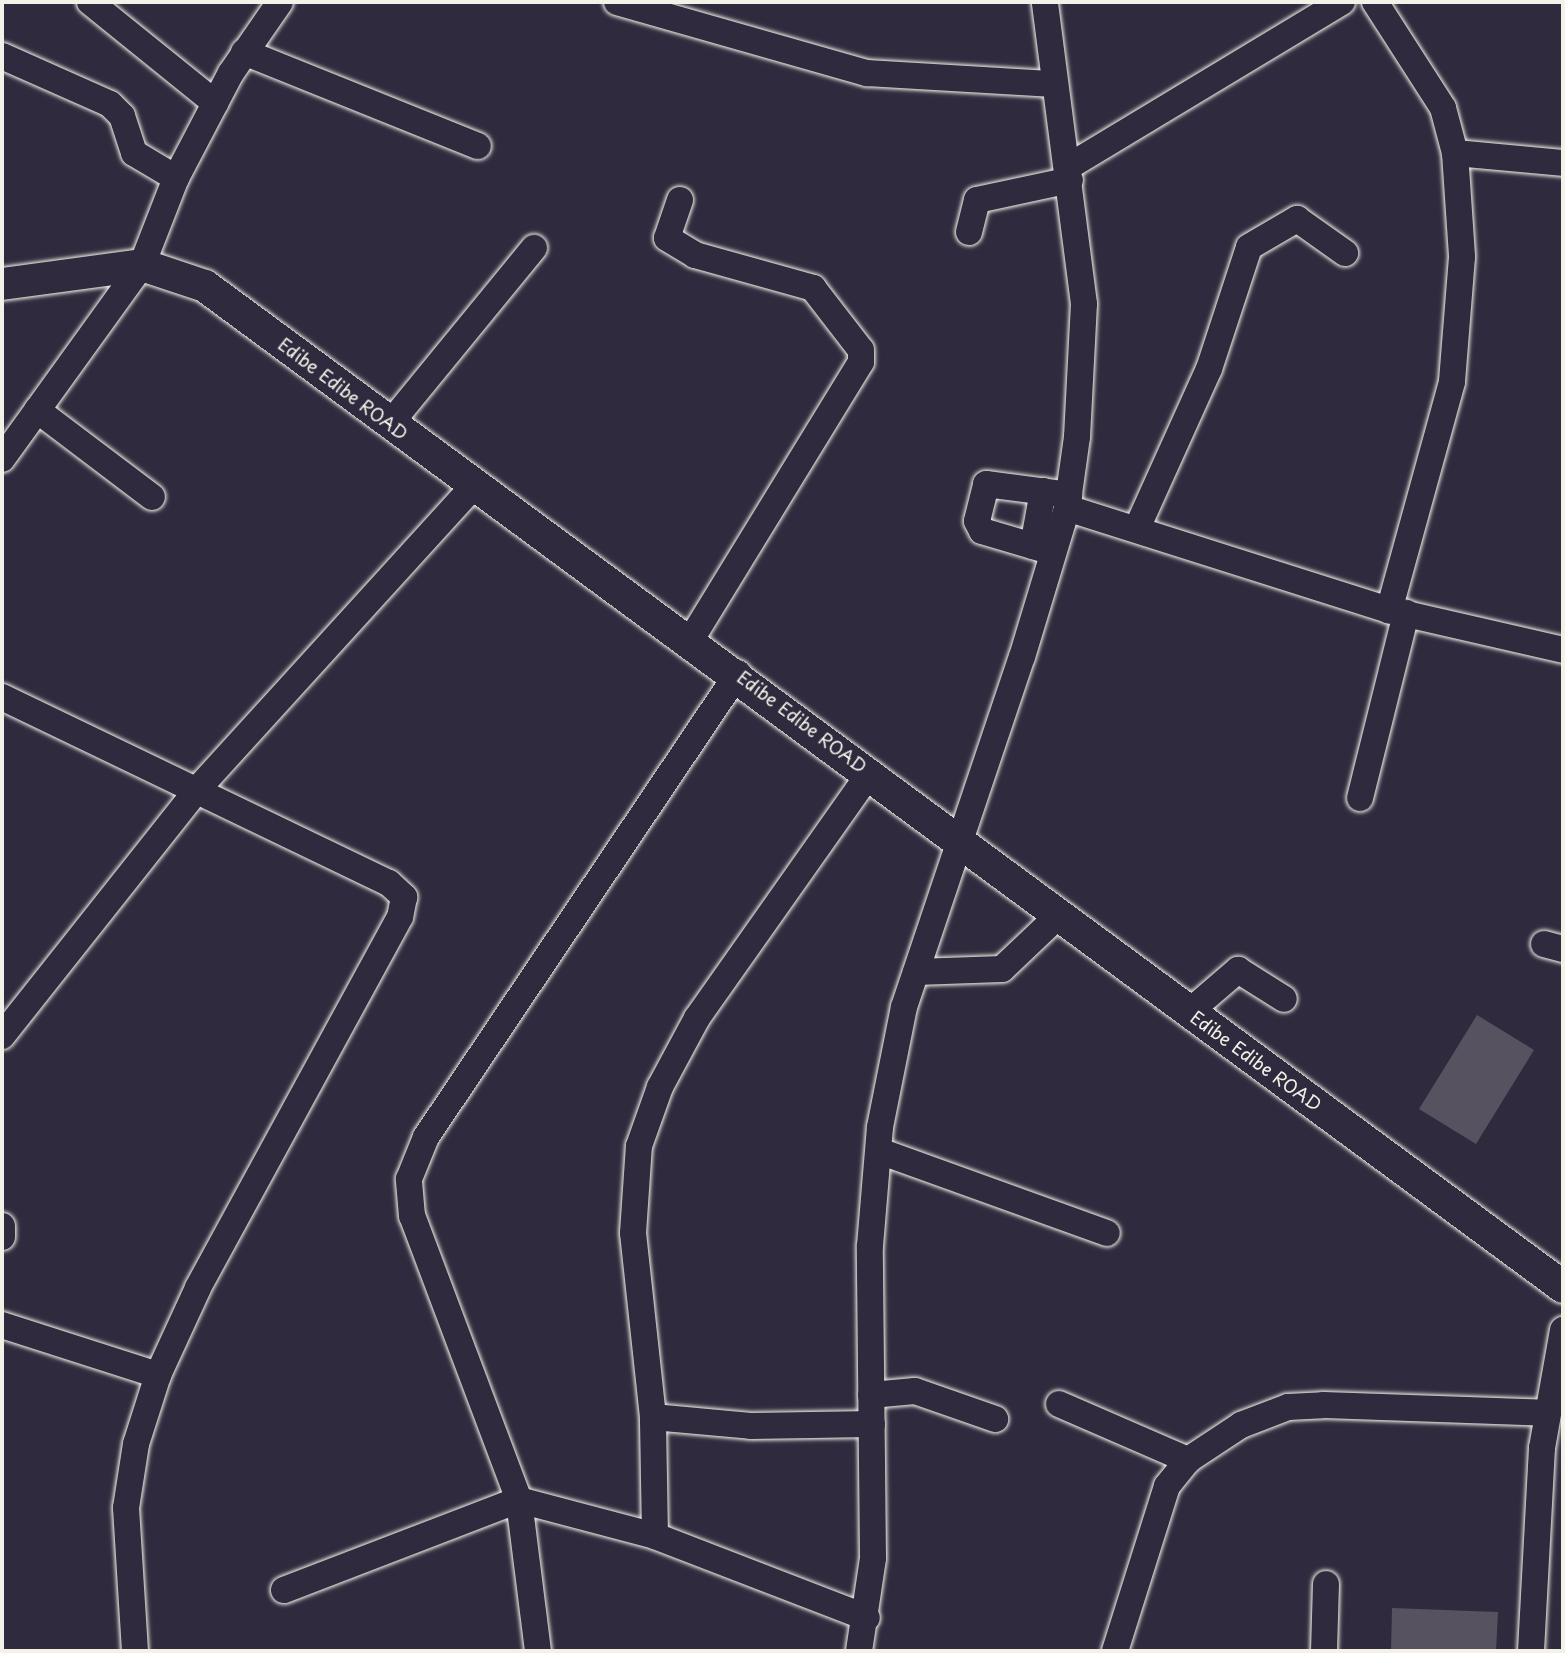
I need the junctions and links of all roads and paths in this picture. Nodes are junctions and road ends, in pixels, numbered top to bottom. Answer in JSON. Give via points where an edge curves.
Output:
{"nodes":[{"id":1,"x":90,"y":2,"type":"edge"},
{"id":2,"x":280,"y":2,"type":"edge"},
{"id":3,"x":617,"y":2,"type":"edge"},
{"id":4,"x":1045,"y":2,"type":"edge"},
{"id":5,"x":1342,"y":2,"type":"edge"},
{"id":6,"x":1375,"y":2,"type":"edge"},
{"id":7,"x":244,"y":52,"type":"junction"},
{"id":8,"x":2,"y":56,"type":"edge"},
{"id":9,"x":1054,"y":84,"type":"junction"},
{"id":10,"x":215,"y":103,"type":"junction"},
{"id":11,"x":478,"y":146,"type":"dead end"},
{"id":12,"x":1455,"y":153,"type":"junction"},
{"id":13,"x":1563,"y":163,"type":"edge"},
{"id":14,"x":1069,"y":173,"type":"junction"},
{"id":15,"x":176,"y":178,"type":"junction"},
{"id":16,"x":680,"y":201,"type":"dead end"},
{"id":17,"x":968,"y":232,"type":"dead end"},
{"id":18,"x":534,"y":248,"type":"dead end"},
{"id":19,"x":1345,"y":253,"type":"dead end"},
{"id":20,"x":142,"y":265,"type":"junction"},
{"id":21,"x":2,"y":284,"type":"edge"},
{"id":22,"x":37,"y":410,"type":"junction"},
{"id":23,"x":389,"y":425,"type":"junction"},
{"id":24,"x":2,"y":459,"type":"edge"},
{"id":25,"x":474,"y":485,"type":"junction"},
{"id":26,"x":152,"y":497,"type":"dead end"},
{"id":27,"x":1060,"y":498,"type":"junction"},
{"id":28,"x":1138,"y":526,"type":"junction"},
{"id":29,"x":1043,"y":549,"type":"junction"},
{"id":30,"x":1398,"y":612,"type":"junction"},
{"id":31,"x":691,"y":639,"type":"junction"},
{"id":32,"x":1563,"y":650,"type":"edge"},
{"id":33,"x":738,"y":673,"type":"junction"},
{"id":34,"x":2,"y":697,"type":"edge"},
{"id":35,"x":869,"y":774,"type":"junction"},
{"id":36,"x":196,"y":791,"type":"junction"},
{"id":37,"x":1360,"y":799,"type":"dead end"},
{"id":38,"x":961,"y":844,"type":"junction"},
{"id":39,"x":1059,"y":915,"type":"junction"},
{"id":40,"x":916,"y":972,"type":"junction"},
{"id":41,"x":1284,"y":999,"type":"dead end"},
{"id":42,"x":1189,"y":1012,"type":"junction"},
{"id":43,"x":2,"y":1037,"type":"edge"},
{"id":44,"x":879,"y":1152,"type":"junction"},
{"id":45,"x":2,"y":1226,"type":"edge"},
{"id":46,"x":1107,"y":1233,"type":"dead end"},
{"id":47,"x":2,"y":1237,"type":"edge"},
{"id":48,"x":1563,"y":1287,"type":"edge"},
{"id":49,"x":2,"y":1325,"type":"edge"},
{"id":50,"x":1563,"y":1330,"type":"edge"},
{"id":51,"x":158,"y":1375,"type":"junction"},
{"id":52,"x":871,"y":1395,"type":"junction"},
{"id":53,"x":1059,"y":1405,"type":"dead end"},
{"id":54,"x":1547,"y":1413,"type":"junction"},
{"id":55,"x":653,"y":1417,"type":"junction"},
{"id":56,"x":995,"y":1419,"type":"dead end"},
{"id":57,"x":872,"y":1424,"type":"junction"},
{"id":58,"x":1188,"y":1460,"type":"junction"},
{"id":59,"x":519,"y":1500,"type":"junction"},
{"id":60,"x":655,"y":1536,"type":"junction"},
{"id":61,"x":1326,"y":1584,"type":"dead end"},
{"id":62,"x":284,"y":1590,"type":"dead end"},
{"id":63,"x":867,"y":1618,"type":"junction"},
{"id":64,"x":135,"y":1651,"type":"edge"},
{"id":65,"x":538,"y":1651,"type":"edge"},
{"id":66,"x":859,"y":1651,"type":"edge"},
{"id":67,"x":1115,"y":1651,"type":"edge"},
{"id":68,"x":1324,"y":1651,"type":"edge"},
{"id":69,"x":1531,"y":1651,"type":"edge"}],
"edges":[{"from":1,"to":10,"type":"street"},
{"from":2,"to":7,"type":"street"},
{"from":3,"to":9,"type":"street","via":[[867,72]]},
{"from":4,"to":9,"type":"street"},
{"from":5,"to":14,"type":"street"},
{"from":6,"to":12,"type":"street","via":[[1417,60],[1443,108]]},
{"from":7,"to":10,"type":"street"},
{"from":7,"to":11,"type":"street"},
{"from":8,"to":15,"type":"street","via":[[110,104],[122,116],[134,153]]},
{"from":9,"to":14,"type":"street"},
{"from":10,"to":15,"type":"street"},
{"from":12,"to":13,"type":"street"},
{"from":12,"to":30,"type":"street","via":[[1462,257],[1452,382]]},
{"from":14,"to":17,"type":"street","via":[[977,200]]},
{"from":14,"to":27,"type":"street","via":[[1084,364]]},
{"from":15,"to":20,"type":"street"},
{"from":16,"to":31,"type":"street","via":[[667,237],[695,254],[813,288],[861,351],[862,362]]},
{"from":18,"to":23,"type":"street"},
{"from":19,"to":28,"type":"street","via":[[1297,219],[1249,247],[1209,369]]},
{"from":20,"to":21,"type":"main road","name":"Edibe Edibe ROAD"},
{"from":20,"to":22,"type":"street"},
{"from":20,"to":23,"type":"main road","name":"Edibe Edibe ROAD","via":[[205,286]]},
{"from":22,"to":24,"type":"street"},
{"from":22,"to":26,"type":"street"},
{"from":23,"to":25,"type":"main road","name":"Edibe Edibe ROAD"},
{"from":25,"to":31,"type":"main road","name":"Edibe Edibe ROAD"},
{"from":25,"to":36,"type":"street"},
{"from":27,"to":28,"type":"street"},
{"from":27,"to":29,"type":"street"},
{"from":27,"to":29,"type":"street","via":[[986,484],[977,521],[982,531]]},
{"from":28,"to":30,"type":"street"},
{"from":29,"to":38,"type":"street"},
{"from":30,"to":32,"type":"street"},
{"from":30,"to":37,"type":"street"},
{"from":31,"to":33,"type":"main road","name":"Edibe Edibe ROAD"},
{"from":33,"to":35,"type":"main road","name":"Edibe Edibe ROAD"},
{"from":33,"to":59,"type":"street","via":[[426,1137],[409,1179],[412,1216]]},
{"from":34,"to":36,"type":"street"},
{"from":35,"to":38,"type":"main road","name":"Edibe Edibe ROAD"},
{"from":35,"to":55,"type":"street","via":[[698,1018],[660,1087],[639,1146],[634,1233]]},
{"from":36,"to":43,"type":"street"},
{"from":36,"to":51,"type":"street","via":[[389,883],[404,897],[400,917],[198,1288]]},
{"from":38,"to":39,"type":"main road","name":"Edibe Edibe ROAD"},
{"from":38,"to":40,"type":"street"},
{"from":39,"to":40,"type":"street","via":[[1002,969]]},
{"from":39,"to":42,"type":"main road","name":"Edibe Edibe ROAD"},
{"from":40,"to":44,"type":"street","via":[[904,1007]]},
{"from":41,"to":42,"type":"street","via":[[1238,970]]},
{"from":42,"to":48,"type":"main road","name":"Edibe Edibe ROAD"},
{"from":44,"to":46,"type":"street"},
{"from":44,"to":52,"type":"street","via":[[870,1246]]},
{"from":45,"to":47,"type":"street"},
{"from":49,"to":51,"type":"street"},
{"from":50,"to":54,"type":"street"},
{"from":51,"to":64,"type":"street","via":[[136,1444],[126,1508]]},
{"from":52,"to":56,"type":"street","via":[[915,1391]]},
{"from":52,"to":57,"type":"street"},
{"from":53,"to":58,"type":"street"},
{"from":54,"to":58,"type":"street","via":[[1362,1404],[1288,1407],[1241,1425]]},
{"from":54,"to":69,"type":"street"},
{"from":55,"to":57,"type":"street","via":[[751,1426]]},
{"from":55,"to":60,"type":"street"},
{"from":57,"to":63,"type":"street"},
{"from":58,"to":67,"type":"street","via":[[1167,1486]]},
{"from":59,"to":60,"type":"street"},
{"from":59,"to":62,"type":"street"},
{"from":59,"to":65,"type":"street"},
{"from":60,"to":63,"type":"street"},
{"from":61,"to":68,"type":"street"},
{"from":63,"to":66,"type":"street"}]}
